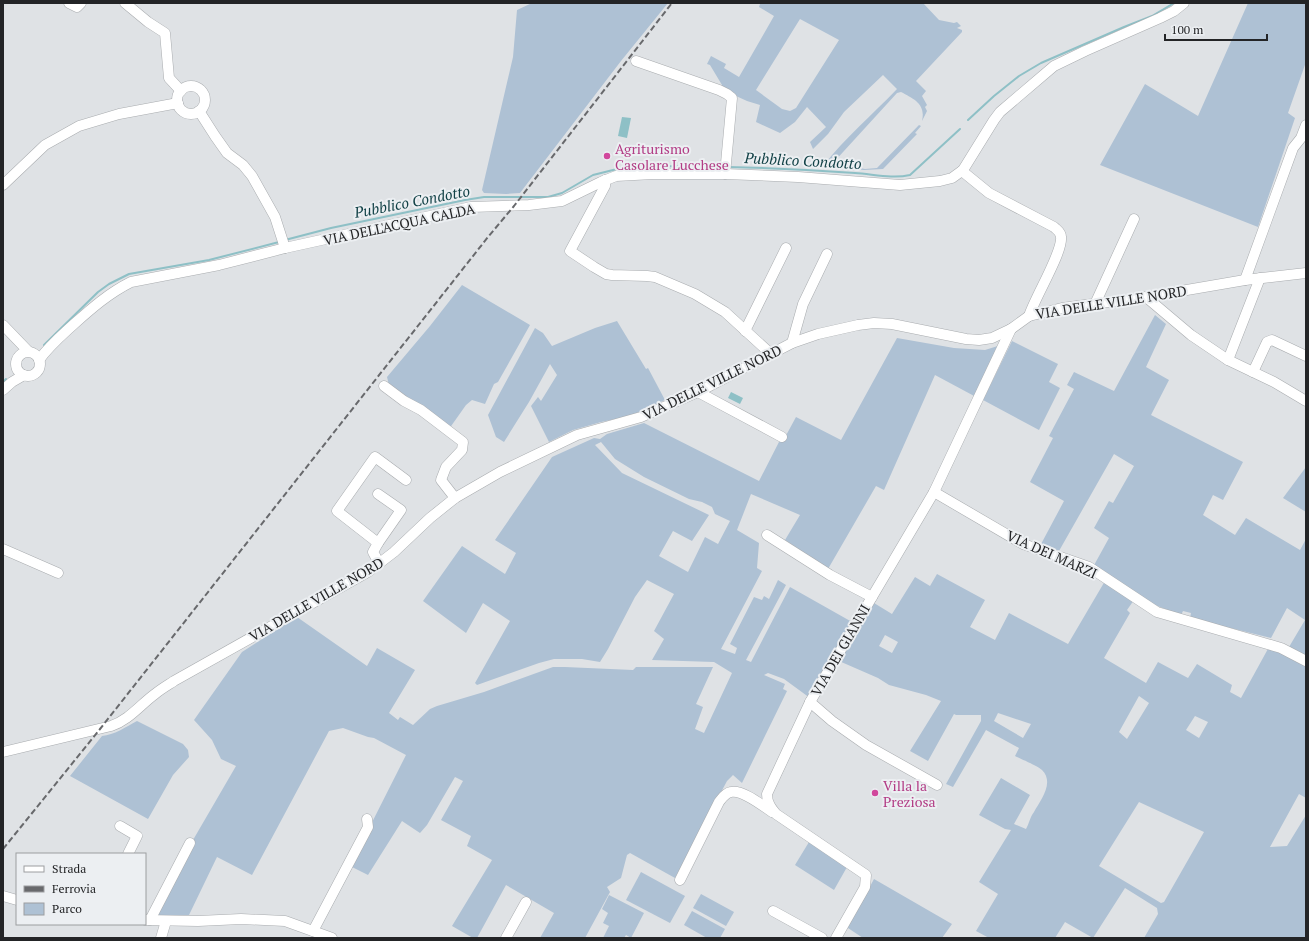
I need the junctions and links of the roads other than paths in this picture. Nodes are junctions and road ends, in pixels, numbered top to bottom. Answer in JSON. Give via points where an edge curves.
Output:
{"nodes":[{"id":1,"x":69,"y":3,"type":"edge"},
{"id":2,"x":81,"y":3,"type":"edge"},
{"id":3,"x":125,"y":3,"type":"edge"},
{"id":4,"x":1184,"y":3,"type":"edge"},
{"id":5,"x":636,"y":61,"type":"dead end"},
{"id":6,"x":181,"y":91,"type":"junction"},
{"id":7,"x":178,"y":103,"type":"junction"},
{"id":8,"x":199,"y":111,"type":"junction"},
{"id":9,"x":1306,"y":125,"type":"edge"},
{"id":10,"x":726,"y":168,"type":"junction"},
{"id":11,"x":962,"y":171,"type":"junction"},
{"id":12,"x":605,"y":180,"type":"junction"},
{"id":13,"x":3,"y":185,"type":"edge"},
{"id":14,"x":1134,"y":219,"type":"dead end"},
{"id":15,"x":284,"y":242,"type":"junction"},
{"id":16,"x":786,"y":248,"type":"dead end"},
{"id":17,"x":828,"y":254,"type":"dead end"},
{"id":18,"x":1306,"y":272,"type":"edge"},
{"id":19,"x":1260,"y":278,"type":"junction"},
{"id":20,"x":1245,"y":280,"type":"junction"},
{"id":21,"x":1146,"y":297,"type":"junction"},
{"id":22,"x":1095,"y":304,"type":"junction"},
{"id":23,"x":1029,"y":316,"type":"junction"},
{"id":24,"x":3,"y":325,"type":"edge"},
{"id":25,"x":1010,"y":329,"type":"junction"},
{"id":26,"x":745,"y":331,"type":"junction"},
{"id":27,"x":17,"y":340,"type":"junction"},
{"id":28,"x":792,"y":343,"type":"junction"},
{"id":29,"x":48,"y":348,"type":"junction"},
{"id":30,"x":30,"y":352,"type":"junction"},
{"id":31,"x":770,"y":354,"type":"junction"},
{"id":32,"x":19,"y":356,"type":"junction"},
{"id":33,"x":1306,"y":356,"type":"edge"},
{"id":34,"x":39,"y":360,"type":"junction"},
{"id":35,"x":1228,"y":360,"type":"junction"},
{"id":36,"x":16,"y":367,"type":"junction"},
{"id":37,"x":1253,"y":372,"type":"junction"},
{"id":38,"x":24,"y":375,"type":"junction"},
{"id":39,"x":12,"y":382,"type":"junction"},
{"id":40,"x":384,"y":386,"type":"dead end"},
{"id":41,"x":3,"y":390,"type":"edge"},
{"id":42,"x":698,"y":392,"type":"junction"},
{"id":43,"x":1306,"y":401,"type":"edge"},
{"id":44,"x":782,"y":437,"type":"dead end"},
{"id":45,"x":406,"y":480,"type":"dead end"},
{"id":46,"x":934,"y":492,"type":"junction"},
{"id":47,"x":378,"y":494,"type":"dead end"},
{"id":48,"x":455,"y":498,"type":"junction"},
{"id":49,"x":767,"y":535,"type":"dead end"},
{"id":50,"x":378,"y":542,"type":"junction"},
{"id":51,"x":3,"y":549,"type":"edge"},
{"id":52,"x":379,"y":563,"type":"junction"},
{"id":53,"x":58,"y":573,"type":"dead end"},
{"id":54,"x":872,"y":597,"type":"junction"},
{"id":55,"x":1306,"y":661,"type":"edge"},
{"id":56,"x":810,"y":702,"type":"junction"},
{"id":57,"x":3,"y":752,"type":"edge"},
{"id":58,"x":937,"y":785,"type":"dead end"},
{"id":59,"x":776,"y":814,"type":"junction"},
{"id":60,"x":367,"y":819,"type":"dead end"},
{"id":61,"x":120,"y":826,"type":"dead end"},
{"id":62,"x":142,"y":840,"type":"dead end"},
{"id":63,"x":190,"y":843,"type":"dead end"},
{"id":64,"x":128,"y":853,"type":"edge"},
{"id":65,"x":135,"y":853,"type":"edge"},
{"id":66,"x":680,"y":880,"type":"dead end"},
{"id":67,"x":3,"y":896,"type":"edge"},
{"id":68,"x":16,"y":900,"type":"edge"},
{"id":69,"x":526,"y":902,"type":"dead end"},
{"id":70,"x":774,"y":911,"type":"dead end"},
{"id":71,"x":147,"y":920,"type":"edge"},
{"id":72,"x":166,"y":921,"type":"junction"},
{"id":73,"x":309,"y":933,"type":"edge"},
{"id":74,"x":161,"y":938,"type":"edge"},
{"id":75,"x":332,"y":938,"type":"edge"},
{"id":76,"x":506,"y":938,"type":"edge"},
{"id":77,"x":822,"y":938,"type":"edge"},
{"id":78,"x":836,"y":938,"type":"edge"}],
"edges":[{"from":1,"to":2,"type":"street","via":[[77,6]]},
{"from":3,"to":6,"type":"street","via":[[165,33],[169,78]]},
{"from":4,"to":11,"type":"street","via":[[1160,18],[1054,66],[1000,112]]},
{"from":5,"to":10,"type":"street","via":[[718,90],[732,98]]},
{"from":6,"to":7,"type":"street"},
{"from":6,"to":8,"type":"street","via":[[193,86],[202,91],[205,100]]},
{"from":7,"to":8,"type":"street","via":[[186,113]]},
{"from":7,"to":13,"type":"street","via":[[119,114],[78,126],[45,144]]},
{"from":8,"to":15,"type":"street","via":[[227,153],[243,165],[252,176],[275,217]]},
{"from":9,"to":20,"type":"street","via":[[1301,138],[1293,148]]},
{"from":10,"to":11,"type":"street","name":"VIA DELL'ACQUA CALDA","via":[[798,177],[900,184],[940,181],[952,178]]},
{"from":10,"to":12,"type":"street","name":"VIA DELL'ACQUA CALDA","via":[[616,176]]},
{"from":11,"to":23,"type":"street","via":[[989,193],[1054,226],[1061,233],[1057,255]]},
{"from":12,"to":15,"type":"street","name":"VIA DELL'ACQUA CALDA","via":[[562,201],[552,203],[471,207]]},
{"from":12,"to":26,"type":"street","via":[[605,186],[570,251],[606,274],[655,277],[695,294],[725,312]]},
{"from":14,"to":22,"type":"street"},
{"from":15,"to":29,"type":"street","name":"VIA DELL'ACQUA CALDA","via":[[219,265],[131,282],[118,288],[93,307]]},
{"from":16,"to":26,"type":"street"},
{"from":17,"to":28,"type":"street","via":[[803,304]]},
{"from":18,"to":19,"type":"street","name":"VIA DELLE VILLE NORD"},
{"from":19,"to":20,"type":"street","name":"VIA DELLE VILLE NORD"},
{"from":19,"to":35,"type":"street"},
{"from":20,"to":21,"type":"street","name":"VIA DELLE VILLE NORD"},
{"from":21,"to":22,"type":"street","name":"VIA DELLE VILLE NORD"},
{"from":21,"to":35,"type":"street","via":[[1191,335]]},
{"from":22,"to":23,"type":"street","name":"VIA DELLE VILLE NORD"},
{"from":23,"to":25,"type":"street","name":"VIA DELLE VILLE NORD"},
{"from":24,"to":27,"type":"street"},
{"from":25,"to":28,"type":"street","name":"VIA DELLE VILLE NORD","via":[[992,338],[979,340],[874,323],[825,332]]},
{"from":25,"to":46,"type":"street","name":"VIA DEI GIANNI"},
{"from":26,"to":31,"type":"street"},
{"from":27,"to":30,"type":"street"},
{"from":27,"to":32,"type":"street"},
{"from":28,"to":31,"type":"street","name":"VIA DELLE VILLE NORD"},
{"from":29,"to":30,"type":"street","name":"VIA DELL'ACQUA CALDA"},
{"from":29,"to":34,"type":"street","name":"VIA DELL'ACQUA CALDA"},
{"from":30,"to":32,"type":"street","via":[[21,353]]},
{"from":30,"to":34,"type":"street","via":[[38,356]]},
{"from":31,"to":42,"type":"street","name":"VIA DELLE VILLE NORD"},
{"from":32,"to":36,"type":"street"},
{"from":33,"to":37,"type":"street","via":[[1272,340],[1267,342]]},
{"from":34,"to":38,"type":"street","via":[[36,373]]},
{"from":35,"to":37,"type":"street"},
{"from":36,"to":38,"type":"street"},
{"from":36,"to":39,"type":"street"},
{"from":37,"to":43,"type":"street"},
{"from":38,"to":39,"type":"street"},
{"from":39,"to":41,"type":"street"},
{"from":40,"to":48,"type":"street","via":[[463,442],[462,450],[446,467],[441,480]]},
{"from":42,"to":44,"type":"street"},
{"from":42,"to":48,"type":"street","name":"VIA DELLE VILLE NORD","via":[[641,417],[577,434],[500,472]]},
{"from":45,"to":50,"type":"street","via":[[375,457],[337,511]]},
{"from":46,"to":54,"type":"street","name":"VIA DEI GIANNI"},
{"from":46,"to":55,"type":"street","name":"VIA DEI MARZI","via":[[1023,544],[1089,567],[1157,612],[1281,648]]},
{"from":47,"to":50,"type":"street","via":[[401,510]]},
{"from":48,"to":52,"type":"street","name":"VIA DELLE VILLE NORD"},
{"from":49,"to":54,"type":"street","via":[[830,575]]},
{"from":50,"to":52,"type":"street","via":[[373,552]]},
{"from":51,"to":53,"type":"street"},
{"from":52,"to":57,"type":"street","name":"VIA DELLE VILLE NORD","via":[[368,572],[156,692],[121,723]]},
{"from":54,"to":56,"type":"street","name":"VIA DEI GIANNI"},
{"from":56,"to":58,"type":"street","via":[[866,745]]},
{"from":56,"to":59,"type":"street","name":"VIA DEI GIANNI","via":[[767,794],[767,800]]},
{"from":59,"to":66,"type":"street","via":[[750,797],[737,792],[724,795]]},
{"from":59,"to":78,"type":"street","name":"VIA DEI GIANNI","via":[[866,875],[865,887]]},
{"from":60,"to":73,"type":"street","via":[[368,827]]},
{"from":61,"to":64,"type":"street","via":[[137,836]]},
{"from":62,"to":65,"type":"street"},
{"from":63,"to":71,"type":"street"},
{"from":67,"to":68,"type":"street"},
{"from":69,"to":76,"type":"street"},
{"from":70,"to":77,"type":"street"},
{"from":71,"to":72,"type":"street"},
{"from":72,"to":73,"type":"street","via":[[248,919],[285,922]]},
{"from":72,"to":74,"type":"street"},
{"from":73,"to":75,"type":"street"}]}
